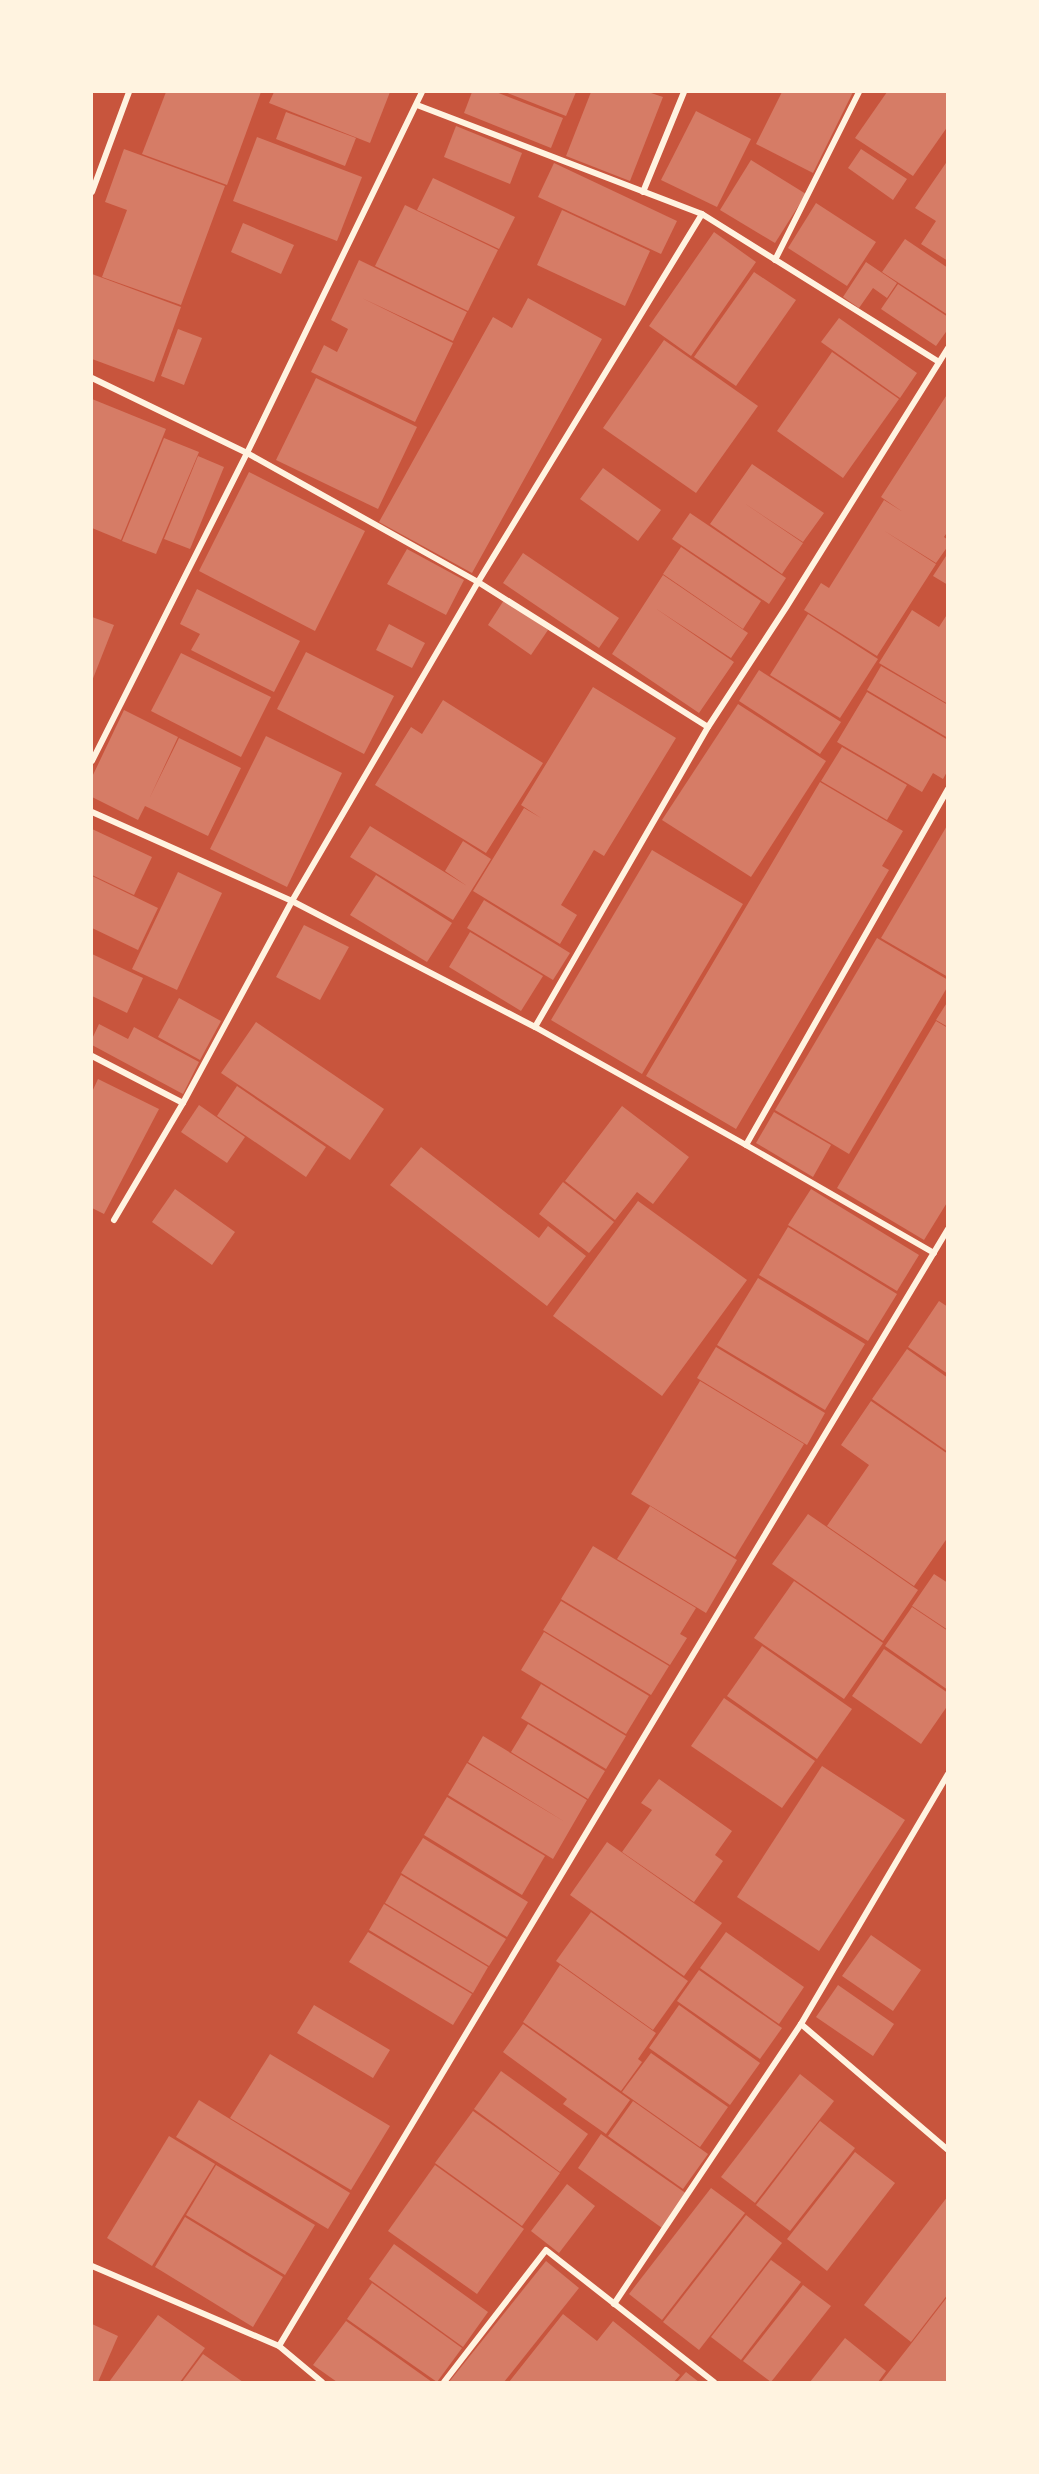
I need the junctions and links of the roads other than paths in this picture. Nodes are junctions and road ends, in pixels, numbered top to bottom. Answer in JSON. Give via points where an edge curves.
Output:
{"nodes":[{"id":1,"x":129,"y":92,"type":"edge"},
{"id":2,"x":422,"y":92,"type":"edge"},
{"id":3,"x":684,"y":92,"type":"edge"},
{"id":4,"x":859,"y":92,"type":"edge"},
{"id":5,"x":417,"y":105,"type":"junction"},
{"id":6,"x":92,"y":192,"type":"edge"},
{"id":7,"x":643,"y":192,"type":"junction"},
{"id":8,"x":702,"y":214,"type":"junction"},
{"id":9,"x":775,"y":260,"type":"junction"},
{"id":10,"x":948,"y":348,"type":"edge"},
{"id":11,"x":939,"y":362,"type":"junction"},
{"id":12,"x":92,"y":378,"type":"edge"},
{"id":13,"x":248,"y":453,"type":"junction"},
{"id":14,"x":478,"y":582,"type":"junction"},
{"id":15,"x":708,"y":727,"type":"junction"},
{"id":16,"x":92,"y":762,"type":"edge"},
{"id":17,"x":948,"y":789,"type":"edge"},
{"id":18,"x":92,"y":812,"type":"edge"},
{"id":19,"x":292,"y":901,"type":"junction"},
{"id":20,"x":535,"y":1027,"type":"junction"},
{"id":21,"x":92,"y":1056,"type":"edge"},
{"id":22,"x":183,"y":1103,"type":"junction"},
{"id":23,"x":746,"y":1145,"type":"junction"},
{"id":24,"x":114,"y":1220,"type":"dead end"},
{"id":25,"x":948,"y":1229,"type":"edge"},
{"id":26,"x":934,"y":1253,"type":"junction"},
{"id":27,"x":948,"y":1774,"type":"edge"},
{"id":28,"x":801,"y":2024,"type":"junction"},
{"id":29,"x":948,"y":2150,"type":"edge"},
{"id":30,"x":92,"y":2266,"type":"edge"},
{"id":31,"x":614,"y":2304,"type":"junction"},
{"id":32,"x":279,"y":2346,"type":"junction"},
{"id":33,"x":322,"y":2382,"type":"edge"},
{"id":34,"x":444,"y":2382,"type":"edge"},
{"id":35,"x":714,"y":2382,"type":"edge"}],
"edges":[{"from":1,"to":6,"type":"street"},
{"from":2,"to":5,"type":"street"},
{"from":3,"to":7,"type":"street"},
{"from":4,"to":9,"type":"street"},
{"from":5,"to":7,"type":"street"},
{"from":5,"to":13,"type":"street"},
{"from":7,"to":8,"type":"street"},
{"from":8,"to":9,"type":"street"},
{"from":8,"to":14,"type":"street"},
{"from":9,"to":11,"type":"street"},
{"from":10,"to":11,"type":"street"},
{"from":11,"to":15,"type":"street"},
{"from":12,"to":13,"type":"street"},
{"from":13,"to":14,"type":"street"},
{"from":13,"to":16,"type":"street"},
{"from":14,"to":15,"type":"street"},
{"from":14,"to":19,"type":"street"},
{"from":15,"to":20,"type":"street"},
{"from":17,"to":23,"type":"street"},
{"from":18,"to":19,"type":"street"},
{"from":19,"to":20,"type":"street"},
{"from":19,"to":22,"type":"street"},
{"from":20,"to":23,"type":"street"},
{"from":21,"to":22,"type":"street"},
{"from":22,"to":24,"type":"street"},
{"from":23,"to":26,"type":"street"},
{"from":25,"to":26,"type":"street"},
{"from":26,"to":32,"type":"street"},
{"from":27,"to":28,"type":"street"},
{"from":28,"to":29,"type":"street"},
{"from":28,"to":31,"type":"street"},
{"from":30,"to":32,"type":"street"},
{"from":31,"to":34,"type":"street","via":[[546,2250]]},
{"from":31,"to":35,"type":"street"},
{"from":32,"to":33,"type":"street"}]}
